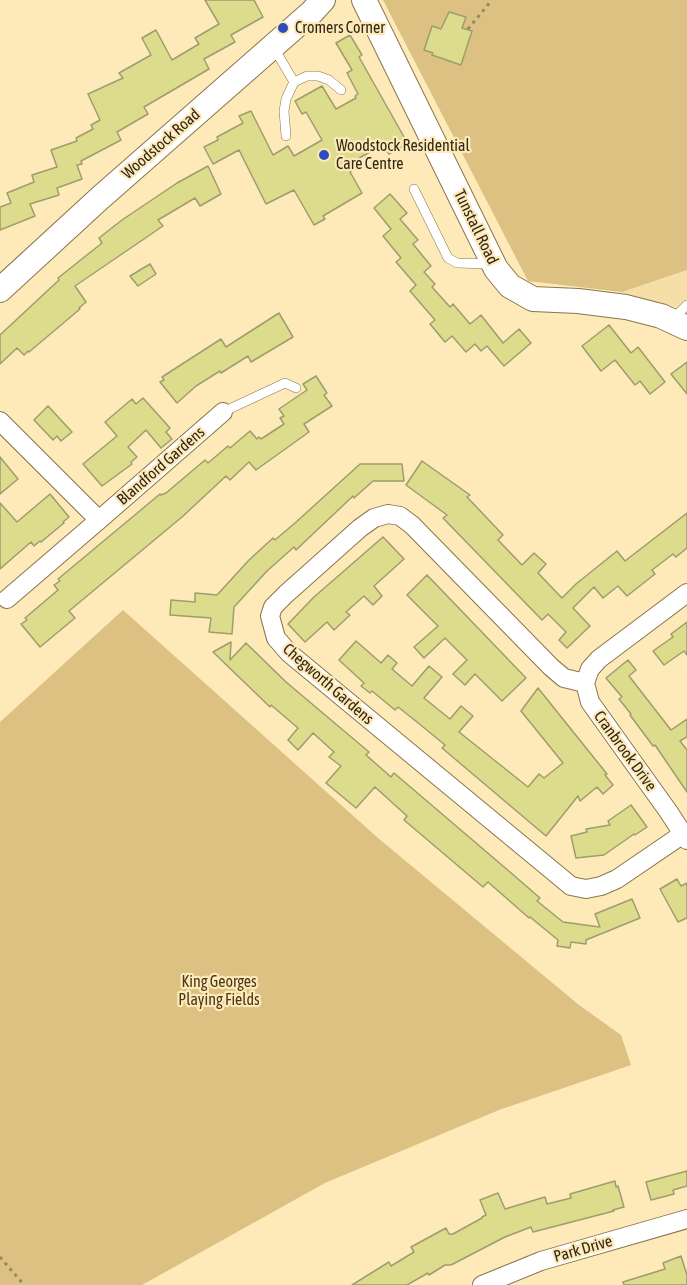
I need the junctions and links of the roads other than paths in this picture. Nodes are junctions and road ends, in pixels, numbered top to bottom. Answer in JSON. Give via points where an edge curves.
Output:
{"nodes":[{"id":1,"x":323,"y":0,"type":"edge"},
{"id":2,"x":364,"y":0,"type":"edge"},
{"id":3,"x":273,"y":46,"type":"junction"},
{"id":4,"x":294,"y":82,"type":"junction"},
{"id":5,"x":341,"y":90,"type":"dead end"},
{"id":6,"x":286,"y":136,"type":"dead end"},
{"id":7,"x":414,"y":189,"type":"dead end"},
{"id":8,"x":494,"y":264,"type":"junction"},
{"id":9,"x":0,"y":290,"type":"edge"},
{"id":10,"x":682,"y":318,"type":"edge"},
{"id":11,"x":296,"y":388,"type":"dead end"},
{"id":12,"x":224,"y":412,"type":"joint"},
{"id":13,"x":0,"y":421,"type":"edge"},
{"id":14,"x":99,"y":520,"type":"junction"},
{"id":15,"x":687,"y":593,"type":"edge"},
{"id":16,"x":7,"y":599,"type":"dead end"},
{"id":17,"x":585,"y":683,"type":"junction"},
{"id":18,"x":685,"y":837,"type":"edge"},
{"id":19,"x":687,"y":1220,"type":"edge"},
{"id":20,"x":482,"y":1285,"type":"edge"}],
"edges":[{"from":1,"to":3,"type":"street","name":"Woodstock Road"},
{"from":2,"to":8,"type":"street","name":"Tunstall Road"},
{"from":3,"to":4,"type":"lane"},
{"from":3,"to":9,"type":"street","name":"Woodstock Road"},
{"from":4,"to":5,"type":"lane","via":[[318,76]]},
{"from":4,"to":6,"type":"lane","via":[[284,111]]},
{"from":7,"to":8,"type":"lane","via":[[448,258]]},
{"from":8,"to":10,"type":"street","name":"Tunstall Road","via":[[510,286],[533,299],[626,307]]},
{"from":11,"to":12,"type":"lane","via":[[285,383]]},
{"from":12,"to":14,"type":"street","name":"Blandford Gardens"},
{"from":13,"to":14,"type":"street"},
{"from":14,"to":16,"type":"street","name":"Blandford Gardens"},
{"from":15,"to":17,"type":"street","via":[[599,660],[590,669]]},
{"from":17,"to":18,"type":"street","name":"Cranbrook Drive","via":[[590,702]]},
{"from":17,"to":18,"type":"street","name":"Chegworth Gardens","via":[[564,678],[551,667],[400,516],[374,518],[360,528],[286,594],[270,616],[276,638],[289,653],[571,886],[601,886]]},
{"from":19,"to":20,"type":"street","name":"Park Drive","via":[[541,1261]]}]}
